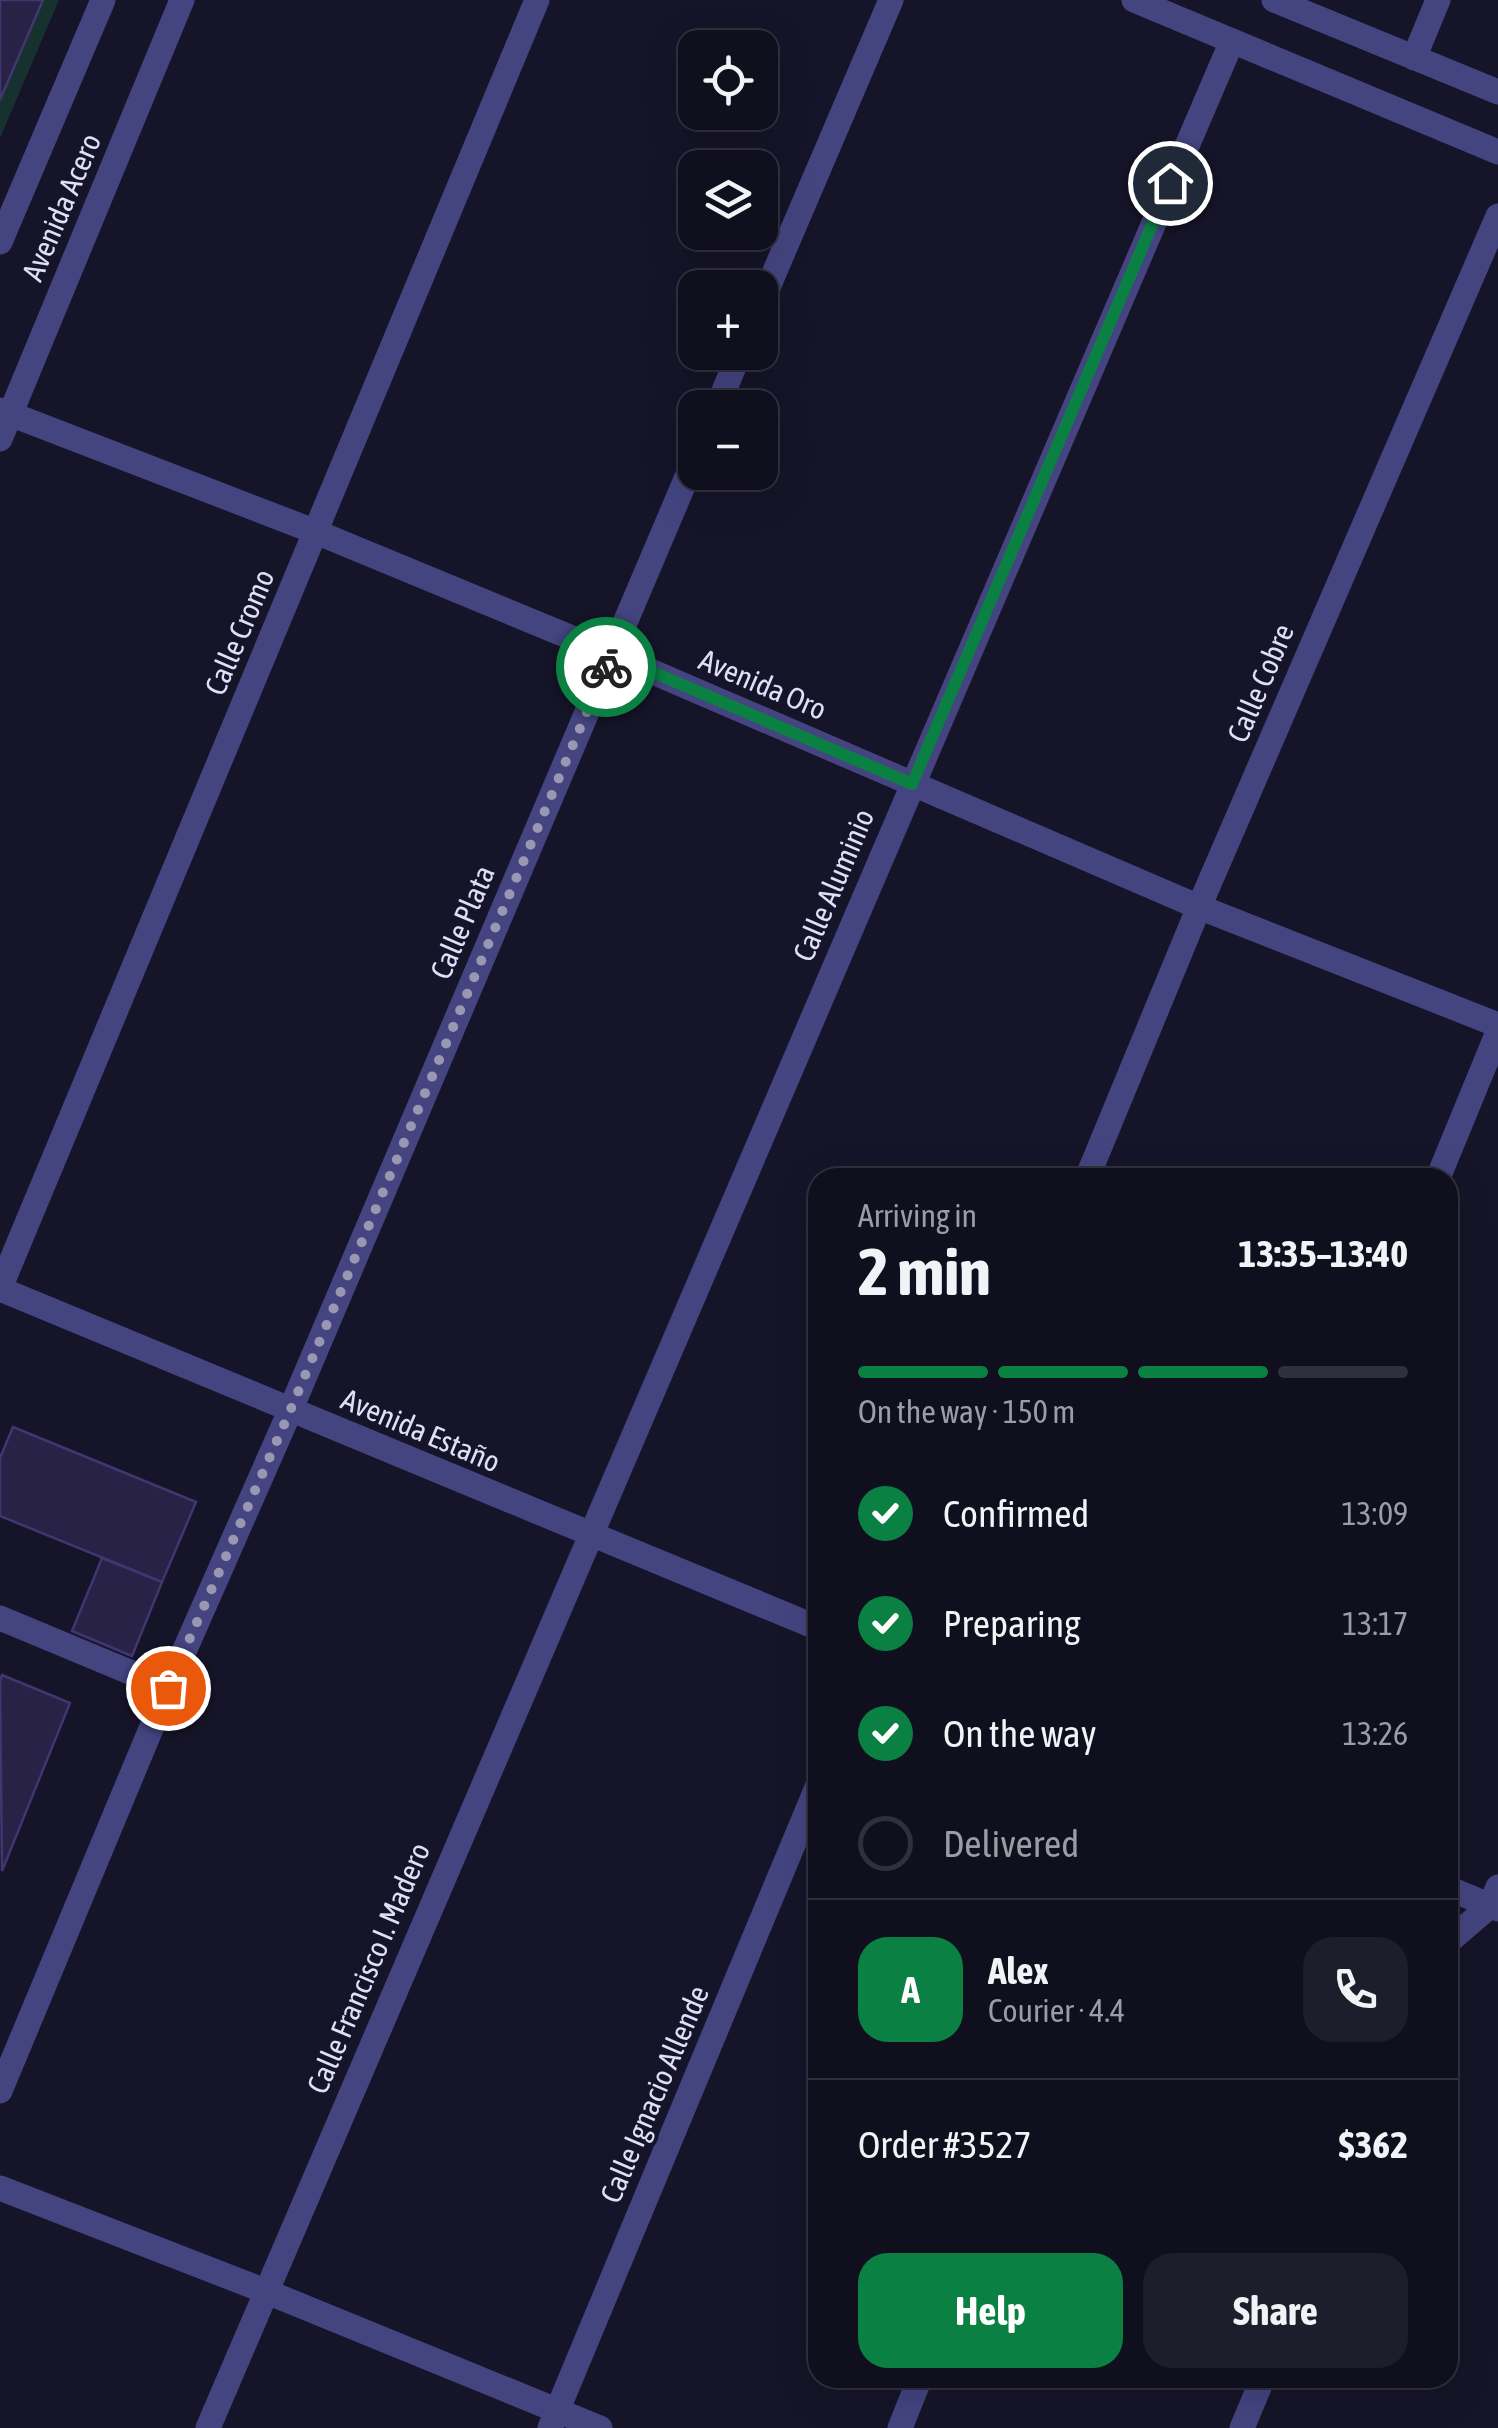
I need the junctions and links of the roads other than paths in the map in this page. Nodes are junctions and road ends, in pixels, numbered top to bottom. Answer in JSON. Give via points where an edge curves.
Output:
{"nodes":[{"id":1,"x":103,"y":0,"type":"edge"},
{"id":2,"x":182,"y":0,"type":"edge"},
{"id":3,"x":537,"y":0,"type":"edge"},
{"id":4,"x":891,"y":0,"type":"edge"},
{"id":5,"x":1134,"y":0,"type":"edge"},
{"id":6,"x":1274,"y":0,"type":"edge"},
{"id":7,"x":1438,"y":0,"type":"edge"},
{"id":8,"x":1232,"y":41,"type":"junction"},
{"id":9,"x":1414,"y":58,"type":"junction"},
{"id":10,"x":1498,"y":92,"type":"edge"},
{"id":11,"x":1498,"y":152,"type":"edge"},
{"id":12,"x":1498,"y":216,"type":"edge"},
{"id":13,"x":0,"y":242,"type":"edge"},
{"id":14,"x":775,"y":270,"type":"edge"},
{"id":15,"x":3,"y":421,"type":"edge"},
{"id":16,"x":681,"y":490,"type":"edge"},
{"id":17,"x":316,"y":532,"type":"junction"},
{"id":18,"x":611,"y":654,"type":"junction"},
{"id":19,"x":912,"y":784,"type":"junction"},
{"id":20,"x":1199,"y":906,"type":"junction"},
{"id":21,"x":1498,"y":1028,"type":"edge"},
{"id":22,"x":1091,"y":1168,"type":"edge"},
{"id":23,"x":1442,"y":1168,"type":"edge"},
{"id":24,"x":0,"y":1289,"type":"edge"},
{"id":25,"x":290,"y":1411,"type":"junction"},
{"id":26,"x":590,"y":1536,"type":"junction"},
{"id":27,"x":0,"y":1618,"type":"edge"},
{"id":28,"x":808,"y":1624,"type":"edge"},
{"id":29,"x":168,"y":1688,"type":"junction"},
{"id":30,"x":808,"y":1809,"type":"edge"},
{"id":31,"x":1458,"y":1891,"type":"edge"},
{"id":32,"x":1495,"y":1900,"type":"edge"},
{"id":33,"x":1458,"y":1933,"type":"edge"},
{"id":34,"x":0,"y":2091,"type":"edge"},
{"id":35,"x":0,"y":2188,"type":"edge"},
{"id":36,"x":265,"y":2291,"type":"junction"},
{"id":37,"x":916,"y":2388,"type":"edge"},
{"id":38,"x":1259,"y":2388,"type":"edge"},
{"id":39,"x":554,"y":2419,"type":"edge"},
{"id":40,"x":208,"y":2428,"type":"edge"},
{"id":41,"x":600,"y":2428,"type":"edge"},
{"id":42,"x":900,"y":2428,"type":"edge"},
{"id":43,"x":1242,"y":2428,"type":"edge"}],
"edges":[{"from":1,"to":13,"type":"street","name":"Avenida Acero"},
{"from":2,"to":15,"type":"street","name":"Avenida Acero"},
{"from":3,"to":17,"type":"street","name":"Calle Cromo"},
{"from":4,"to":14,"type":"street"},
{"from":5,"to":8,"type":"street"},
{"from":6,"to":9,"type":"street"},
{"from":7,"to":9,"type":"street"},
{"from":8,"to":11,"type":"street"},
{"from":8,"to":19,"type":"street","name":"Calle Aluminio"},
{"from":9,"to":10,"type":"street"},
{"from":12,"to":20,"type":"street","name":"Calle Cobre"},
{"from":15,"to":17,"type":"street","name":"Avenida Oro"},
{"from":16,"to":18,"type":"street","name":"Calle Plata"},
{"from":17,"to":18,"type":"street","name":"Avenida Oro"},
{"from":17,"to":24,"type":"street","name":"Calle Cromo"},
{"from":18,"to":19,"type":"street","name":"Avenida Oro"},
{"from":18,"to":25,"type":"street","name":"Calle Plata"},
{"from":19,"to":20,"type":"street","name":"Avenida Oro"},
{"from":19,"to":26,"type":"street","name":"Calle Aluminio"},
{"from":20,"to":21,"type":"street","name":"Avenida Oro"},
{"from":20,"to":22,"type":"street","name":"Calle Cobre"},
{"from":21,"to":23,"type":"street"},
{"from":24,"to":25,"type":"street","name":"Avenida Estaño"},
{"from":25,"to":26,"type":"street","name":"Avenida Estaño"},
{"from":25,"to":29,"type":"street","name":"Calle Plata"},
{"from":26,"to":28,"type":"street","name":"Avenida Estaño"},
{"from":26,"to":36,"type":"street","name":"Calle Francisco I. Madero"},
{"from":27,"to":29,"type":"street"},
{"from":29,"to":34,"type":"street","name":"Calle Plata"},
{"from":30,"to":39,"type":"street","name":"Calle Ignacio Allende"},
{"from":31,"to":32,"type":"street"},
{"from":32,"to":33,"type":"street"},
{"from":35,"to":36,"type":"street"},
{"from":36,"to":39,"type":"street"},
{"from":36,"to":40,"type":"street","name":"Calle Francisco I. Madero"},
{"from":37,"to":42,"type":"street"},
{"from":38,"to":43,"type":"street"},
{"from":39,"to":41,"type":"street"}]}
